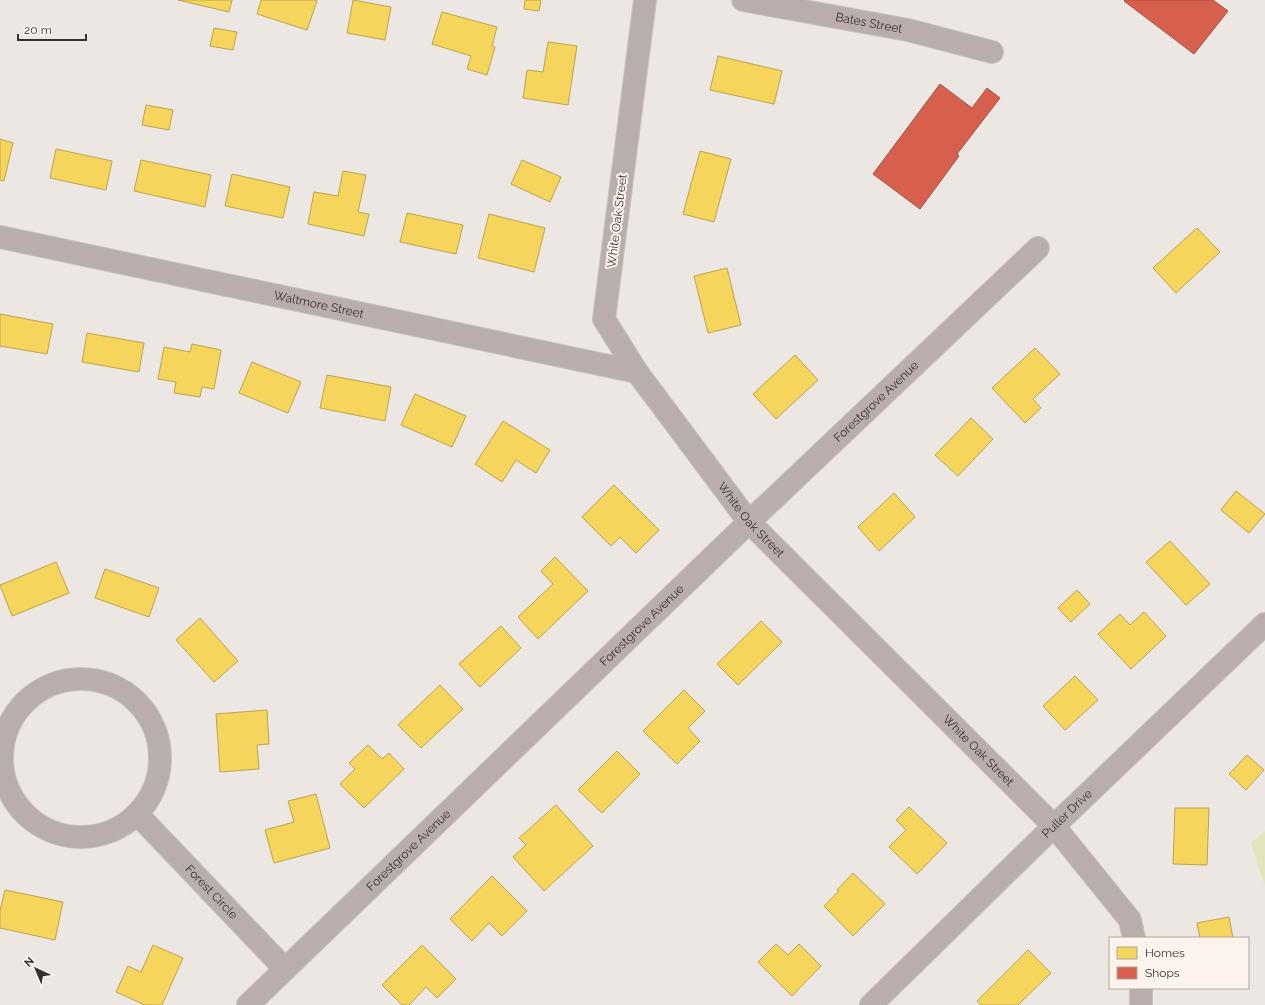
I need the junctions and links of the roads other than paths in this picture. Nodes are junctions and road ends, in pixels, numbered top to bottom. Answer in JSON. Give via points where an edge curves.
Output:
{"nodes":[{"id":1,"x":645,"y":0,"type":"edge"},
{"id":2,"x":743,"y":0,"type":"edge"},
{"id":3,"x":992,"y":52,"type":"dead end"},
{"id":4,"x":0,"y":237,"type":"edge"},
{"id":5,"x":1038,"y":248,"type":"dead end"},
{"id":6,"x":637,"y":372,"type":"junction"},
{"id":7,"x":749,"y":522,"type":"junction"},
{"id":8,"x":1265,"y":624,"type":"edge"},
{"id":9,"x":139,"y":816,"type":"junction"},
{"id":10,"x":1054,"y":826,"type":"junction"},
{"id":11,"x":1134,"y":937,"type":"edge"},
{"id":12,"x":285,"y":969,"type":"junction"},
{"id":13,"x":1141,"y":989,"type":"edge"},
{"id":14,"x":248,"y":1005,"type":"edge"},
{"id":15,"x":871,"y":1005,"type":"edge"},
{"id":16,"x":1142,"y":1005,"type":"edge"}],
"edges":[{"from":1,"to":6,"type":"street","name":"White Oak Street","via":[[604,319]]},
{"from":2,"to":3,"type":"street","name":"Bates Street","via":[[908,30]]},
{"from":4,"to":6,"type":"street","name":"Waltmore Street"},
{"from":5,"to":7,"type":"street","name":"Forestgrove Avenue"},
{"from":6,"to":7,"type":"street","name":"White Oak Street"},
{"from":7,"to":10,"type":"street","name":"White Oak Street"},
{"from":7,"to":12,"type":"street","name":"Forestgrove Avenue"},
{"from":8,"to":10,"type":"street","name":"Puller Drive"},
{"from":9,"to":9,"type":"street","via":[[163,758],[156,726],[122,688],[88,678],[63,680],[30,696],[10,722],[1,759],[7,791],[38,827],[80,840],[108,835]]},
{"from":9,"to":12,"type":"street","name":"Forest Circle"},
{"from":10,"to":11,"type":"street","name":"White Oak Street","via":[[1130,920]]},
{"from":10,"to":15,"type":"street","name":"Puller Drive"},
{"from":12,"to":14,"type":"street","name":"Forestgrove Avenue"},
{"from":13,"to":16,"type":"street"}]}
